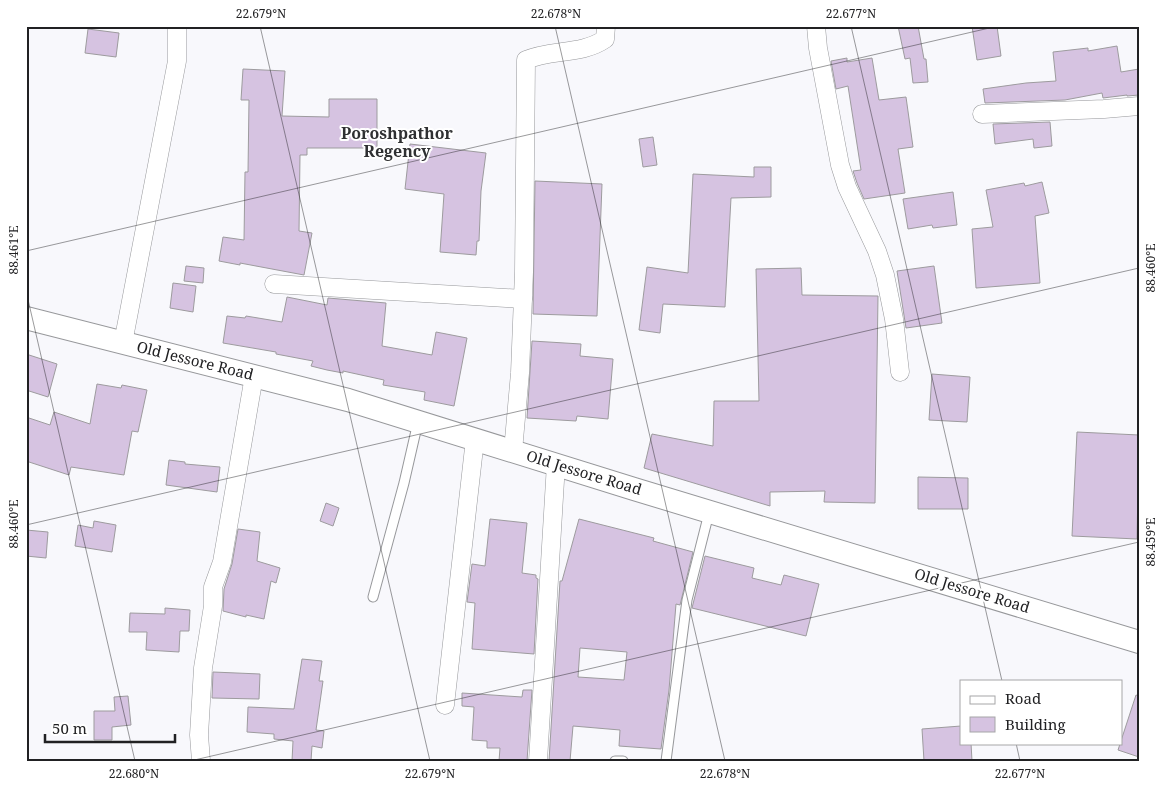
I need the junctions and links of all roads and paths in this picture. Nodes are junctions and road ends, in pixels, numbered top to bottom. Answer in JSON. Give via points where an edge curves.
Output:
{"nodes":[{"id":1,"x":177,"y":26,"type":"edge"},
{"id":2,"x":606,"y":26,"type":"edge"},
{"id":3,"x":816,"y":26,"type":"edge"},
{"id":4,"x":1139,"y":106,"type":"edge"},
{"id":5,"x":982,"y":114,"type":"dead end"},
{"id":6,"x":274,"y":284,"type":"dead end"},
{"id":7,"x":523,"y":299,"type":"junction"},
{"id":8,"x":26,"y":318,"type":"edge"},
{"id":9,"x":123,"y":343,"type":"junction"},
{"id":10,"x":900,"y":372,"type":"dead end"},
{"id":11,"x":254,"y":376,"type":"junction"},
{"id":12,"x":418,"y":422,"type":"junction"},
{"id":13,"x":476,"y":439,"type":"junction"},
{"id":14,"x":513,"y":451,"type":"junction"},
{"id":15,"x":556,"y":464,"type":"junction"},
{"id":16,"x":709,"y":512,"type":"junction"},
{"id":17,"x":372,"y":597,"type":"dead end"},
{"id":18,"x":1139,"y":642,"type":"edge"},
{"id":19,"x":445,"y":705,"type":"dead end"},
{"id":20,"x":200,"y":761,"type":"edge"},
{"id":21,"x":538,"y":761,"type":"edge"},
{"id":22,"x":615,"y":761,"type":"edge"},
{"id":23,"x":623,"y":761,"type":"edge"},
{"id":24,"x":666,"y":761,"type":"edge"}],
"edges":[{"from":1,"to":9,"type":"street","via":[[177,61]]},
{"from":2,"to":7,"type":"street","via":[[604,39],[595,46],[526,60]]},
{"from":3,"to":10,"type":"street","via":[[840,164],[884,275],[894,319]]},
{"from":4,"to":5,"type":"street"},
{"from":6,"to":7,"type":"street"},
{"from":7,"to":14,"type":"street"},
{"from":8,"to":9,"type":"street","name":"Old Jessore Road"},
{"from":9,"to":11,"type":"street","name":"Old Jessore Road"},
{"from":11,"to":12,"type":"street","name":"Old Jessore Road"},
{"from":11,"to":20,"type":"street","via":[[222,562],[213,587],[203,668]]},
{"from":12,"to":13,"type":"street","name":"Old Jessore Road"},
{"from":12,"to":17,"type":"lane"},
{"from":13,"to":14,"type":"street","name":"Old Jessore Road"},
{"from":13,"to":19,"type":"street"},
{"from":14,"to":15,"type":"street","name":"Old Jessore Road"},
{"from":15,"to":16,"type":"street","name":"Old Jessore Road"},
{"from":15,"to":21,"type":"street"},
{"from":16,"to":18,"type":"street","name":"Old Jessore Road"},
{"from":16,"to":24,"type":"lane","via":[[687,600]]},
{"from":22,"to":23,"type":"lane"}]}
